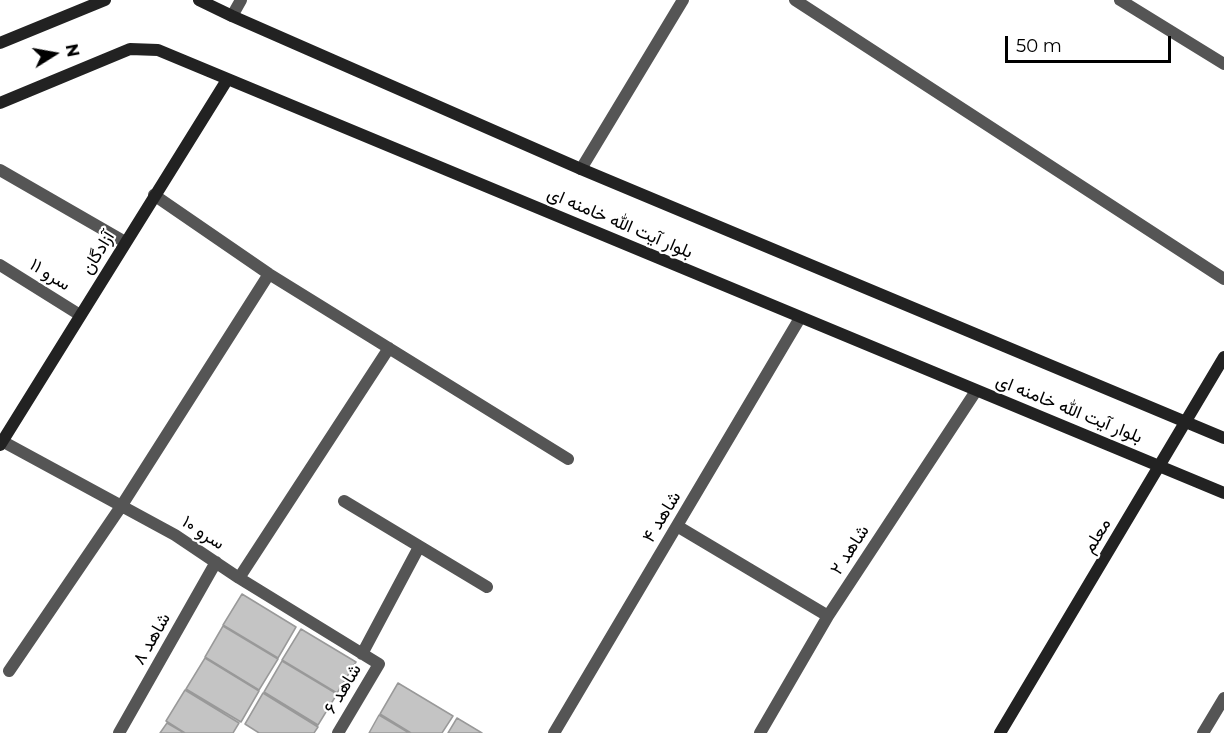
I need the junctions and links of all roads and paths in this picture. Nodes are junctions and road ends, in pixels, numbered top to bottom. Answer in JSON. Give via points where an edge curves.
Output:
{"nodes":[{"id":1,"x":105,"y":0,"type":"edge"},
{"id":2,"x":199,"y":0,"type":"edge"},
{"id":3,"x":241,"y":0,"type":"edge"},
{"id":4,"x":682,"y":0,"type":"edge"},
{"id":5,"x":795,"y":0,"type":"edge"},
{"id":6,"x":1120,"y":0,"type":"edge"},
{"id":7,"x":232,"y":16,"type":"junction"},
{"id":8,"x":0,"y":43,"type":"edge"},
{"id":9,"x":1224,"y":64,"type":"edge"},
{"id":10,"x":227,"y":80,"type":"junction"},
{"id":11,"x":0,"y":103,"type":"edge"},
{"id":12,"x":581,"y":169,"type":"junction"},
{"id":13,"x":0,"y":170,"type":"edge"},
{"id":14,"x":154,"y":195,"type":"junction"},
{"id":15,"x":125,"y":242,"type":"junction"},
{"id":16,"x":0,"y":266,"type":"edge"},
{"id":17,"x":269,"y":274,"type":"junction"},
{"id":18,"x":1224,"y":279,"type":"edge"},
{"id":19,"x":80,"y":315,"type":"junction"},
{"id":20,"x":800,"y":318,"type":"junction"},
{"id":21,"x":389,"y":348,"type":"junction"},
{"id":22,"x":1224,"y":357,"type":"edge"},
{"id":23,"x":976,"y":391,"type":"junction"},
{"id":24,"x":1186,"y":422,"type":"junction"},
{"id":25,"x":1224,"y":438,"type":"edge"},
{"id":26,"x":1,"y":442,"type":"edge"},
{"id":27,"x":568,"y":459,"type":"dead end"},
{"id":28,"x":1160,"y":466,"type":"junction"},
{"id":29,"x":1224,"y":493,"type":"edge"},
{"id":30,"x":344,"y":501,"type":"dead end"},
{"id":31,"x":122,"y":505,"type":"junction"},
{"id":32,"x":677,"y":526,"type":"junction"},
{"id":33,"x":419,"y":546,"type":"junction"},
{"id":34,"x":216,"y":562,"type":"junction"},
{"id":35,"x":240,"y":578,"type":"junction"},
{"id":36,"x":487,"y":587,"type":"dead end"},
{"id":37,"x":828,"y":616,"type":"junction"},
{"id":38,"x":362,"y":654,"type":"junction"},
{"id":39,"x":379,"y":664,"type":"joint"},
{"id":40,"x":9,"y":671,"type":"dead end"},
{"id":41,"x":1224,"y":698,"type":"edge"},
{"id":42,"x":119,"y":733,"type":"edge"},
{"id":43,"x":338,"y":733,"type":"edge"},
{"id":44,"x":554,"y":733,"type":"edge"},
{"id":45,"x":760,"y":733,"type":"edge"},
{"id":46,"x":1000,"y":733,"type":"edge"},
{"id":47,"x":1203,"y":733,"type":"edge"}],
"edges":[{"from":1,"to":8,"type":"street"},
{"from":2,"to":7,"type":"street","name":"بلوار آیت الله خامنه ای"},
{"from":3,"to":7,"type":"street"},
{"from":4,"to":12,"type":"street"},
{"from":5,"to":18,"type":"street"},
{"from":6,"to":9,"type":"street"},
{"from":7,"to":12,"type":"street","name":"بلوار آیت الله خامنه ای"},
{"from":10,"to":11,"type":"street","name":"بلوار آیت الله خامنه ای","via":[[158,50],[130,49]]},
{"from":10,"to":14,"type":"street","name":"آزادگان"},
{"from":10,"to":20,"type":"street","name":"بلوار آیت الله خامنه ای"},
{"from":12,"to":24,"type":"street","name":"بلوار آیت الله خامنه ای"},
{"from":13,"to":15,"type":"street"},
{"from":14,"to":15,"type":"street","name":"آزادگان"},
{"from":14,"to":17,"type":"street"},
{"from":15,"to":19,"type":"street","name":"آزادگان"},
{"from":16,"to":19,"type":"street","name":"سرو ۱۱"},
{"from":17,"to":21,"type":"street"},
{"from":17,"to":31,"type":"street"},
{"from":19,"to":26,"type":"street","name":"آزادگان"},
{"from":20,"to":23,"type":"street","name":"بلوار آیت الله خامنه ای"},
{"from":20,"to":32,"type":"street","name":"شاهد ۴"},
{"from":21,"to":27,"type":"street"},
{"from":21,"to":35,"type":"street"},
{"from":22,"to":24,"type":"street","name":"معلم"},
{"from":23,"to":28,"type":"street","name":"بلوار آیت الله خامنه ای"},
{"from":23,"to":37,"type":"street","name":"شاهد ۲"},
{"from":24,"to":25,"type":"street","name":"بلوار آیت الله خامنه ای"},
{"from":24,"to":28,"type":"street","name":"معلم"},
{"from":26,"to":31,"type":"street","name":"سرو ۱۰"},
{"from":28,"to":29,"type":"street","name":"بلوار آیت الله خامنه ای"},
{"from":28,"to":46,"type":"street","name":"معلم"},
{"from":30,"to":33,"type":"street"},
{"from":31,"to":34,"type":"street","name":"سرو ۱۰"},
{"from":31,"to":40,"type":"street"},
{"from":32,"to":37,"type":"street"},
{"from":32,"to":44,"type":"street","name":"شاهد ۴"},
{"from":33,"to":36,"type":"street"},
{"from":33,"to":38,"type":"street"},
{"from":34,"to":35,"type":"street","name":"سرو ۱۰"},
{"from":34,"to":42,"type":"street","name":"شاهد ۸"},
{"from":35,"to":38,"type":"street","name":"سرو ۱۰"},
{"from":37,"to":45,"type":"street","name":"شاهد ۲"},
{"from":38,"to":39,"type":"street","name":"سرو ۱۰"},
{"from":39,"to":43,"type":"street","name":"شاهد ۶"},
{"from":41,"to":47,"type":"street"}]}
